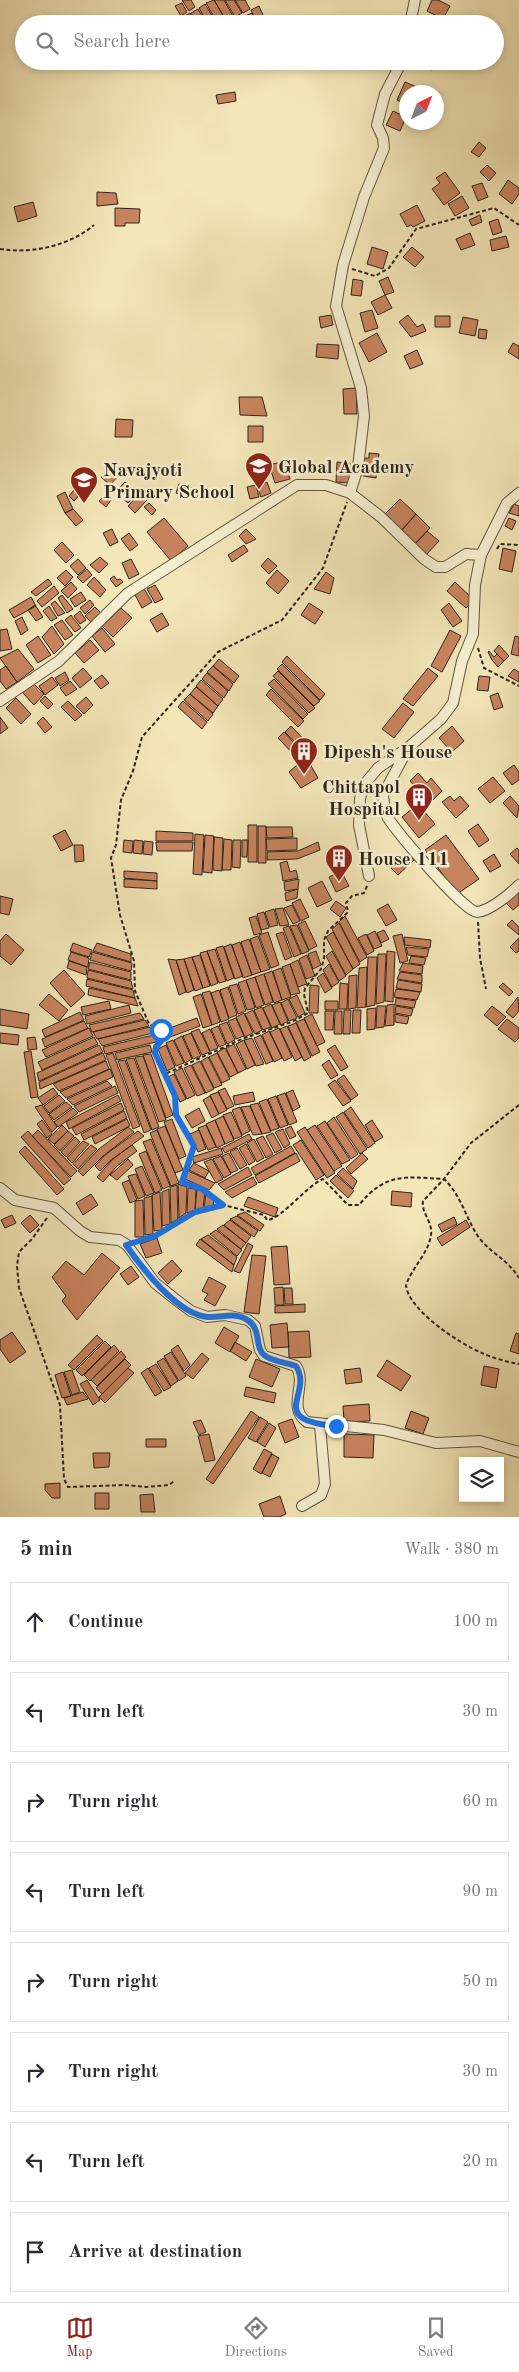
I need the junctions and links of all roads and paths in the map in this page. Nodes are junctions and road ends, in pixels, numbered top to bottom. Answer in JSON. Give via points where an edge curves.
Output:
{"nodes":[{"id":1,"x":416,"y":0,"type":"edge"},
{"id":2,"x":412,"y":15,"type":"edge"},
{"id":3,"x":397,"y":70,"type":"edge"},
{"id":4,"x":94,"y":225,"type":"dead end"},
{"id":5,"x":519,"y":225,"type":"edge"},
{"id":6,"x":0,"y":249,"type":"edge"},
{"id":7,"x":343,"y":266,"type":"junction"},
{"id":8,"x":350,"y":493,"type":"junction"},
{"id":9,"x":519,"y":493,"type":"edge"},
{"id":10,"x":519,"y":545,"type":"edge"},
{"id":11,"x":495,"y":552,"type":"dead end"},
{"id":12,"x":481,"y":555,"type":"junction"},
{"id":13,"x":474,"y":634,"type":"junction"},
{"id":14,"x":519,"y":686,"type":"edge"},
{"id":15,"x":0,"y":700,"type":"edge"},
{"id":16,"x":409,"y":748,"type":"junction"},
{"id":17,"x":369,"y":876,"type":"joint"},
{"id":18,"x":519,"y":885,"type":"edge"},
{"id":19,"x":478,"y":912,"type":"junction"},
{"id":20,"x":486,"y":989,"type":"dead end"},
{"id":21,"x":165,"y":1074,"type":"junction"},
{"id":22,"x":519,"y":1105,"type":"edge"},
{"id":23,"x":444,"y":1179,"type":"junction"},
{"id":24,"x":0,"y":1188,"type":"edge"},
{"id":25,"x":223,"y":1205,"type":"junction"},
{"id":26,"x":54,"y":1208,"type":"junction"},
{"id":27,"x":126,"y":1245,"type":"junction"},
{"id":28,"x":519,"y":1278,"type":"edge"},
{"id":29,"x":519,"y":1364,"type":"edge"},
{"id":30,"x":320,"y":1424,"type":"junction"},
{"id":31,"x":519,"y":1452,"type":"edge"},
{"id":32,"x":174,"y":1481,"type":"dead end"},
{"id":33,"x":302,"y":1506,"type":"dead end"}],
"edges":[{"from":1,"to":2,"type":"street"},
{"from":3,"to":7,"type":"street","via":[[385,94],[377,125],[384,148],[364,197]]},
{"from":4,"to":6,"type":"path","via":[[70,241],[28,250]]},
{"from":5,"to":7,"type":"path","via":[[494,208],[477,211],[416,229],[389,268],[375,276]]},
{"from":7,"to":8,"type":"street","via":[[336,306],[360,388],[364,416],[358,468]]},
{"from":8,"to":12,"type":"street","via":[[436,567],[445,566],[466,554]]},
{"from":8,"to":15,"type":"street","via":[[326,485],[297,485],[128,593],[59,660]]},
{"from":8,"to":21,"type":"path","via":[[323,568],[282,620],[218,652],[142,737],[121,800],[116,845],[111,858],[116,896],[134,961],[140,1004],[149,1024],[165,1034],[155,1053]]},
{"from":9,"to":12,"type":"street","via":[[508,503]]},
{"from":10,"to":11,"type":"path","via":[[500,544]]},
{"from":12,"to":13,"type":"street","via":[[475,585]]},
{"from":13,"to":14,"type":"path","via":[[484,668]]},
{"from":13,"to":16,"type":"street","via":[[462,661],[453,703],[441,719]]},
{"from":16,"to":17,"type":"street","via":[[378,768],[363,786],[359,825]]},
{"from":16,"to":19,"type":"street","via":[[383,796],[387,816],[458,901]]},
{"from":17,"to":21,"type":"path","via":[[364,893],[352,896],[346,903],[348,912],[328,931],[321,969],[305,988],[308,1013]]},
{"from":18,"to":19,"type":"street","via":[[507,898]]},
{"from":19,"to":20,"type":"path","via":[[480,958]]},
{"from":21,"to":25,"type":"path","via":[[175,1096],[176,1115],[194,1146],[182,1182],[202,1189]]},
{"from":22,"to":23,"type":"path","via":[[471,1142]]},
{"from":23,"to":25,"type":"path","via":[[399,1178],[388,1181],[372,1189],[359,1205],[348,1204],[323,1178],[272,1220],[267,1220],[264,1214]]},
{"from":23,"to":28,"type":"path","via":[[465,1208],[481,1239],[505,1260]]},
{"from":23,"to":29,"type":"path","via":[[423,1201],[431,1235],[406,1285],[409,1295],[425,1314],[462,1343],[482,1354]]},
{"from":24,"to":26,"type":"street","via":[[15,1200]]},
{"from":25,"to":27,"type":"path","via":[[195,1212],[155,1236]]},
{"from":26,"to":27,"type":"street","via":[[90,1237],[119,1240]]},
{"from":26,"to":32,"type":"path","via":[[32,1240],[19,1252],[17,1266],[19,1288],[60,1405],[64,1479],[68,1487],[75,1488],[146,1487],[169,1485]]},
{"from":27,"to":30,"type":"street","via":[[155,1283],[192,1311],[207,1317],[225,1315],[248,1320],[255,1326],[264,1356],[296,1366],[300,1372],[298,1412],[307,1422]]},
{"from":30,"to":31,"type":"street","via":[[384,1430],[436,1443],[480,1442]]},
{"from":30,"to":33,"type":"street","via":[[325,1484],[321,1495]]}]}
